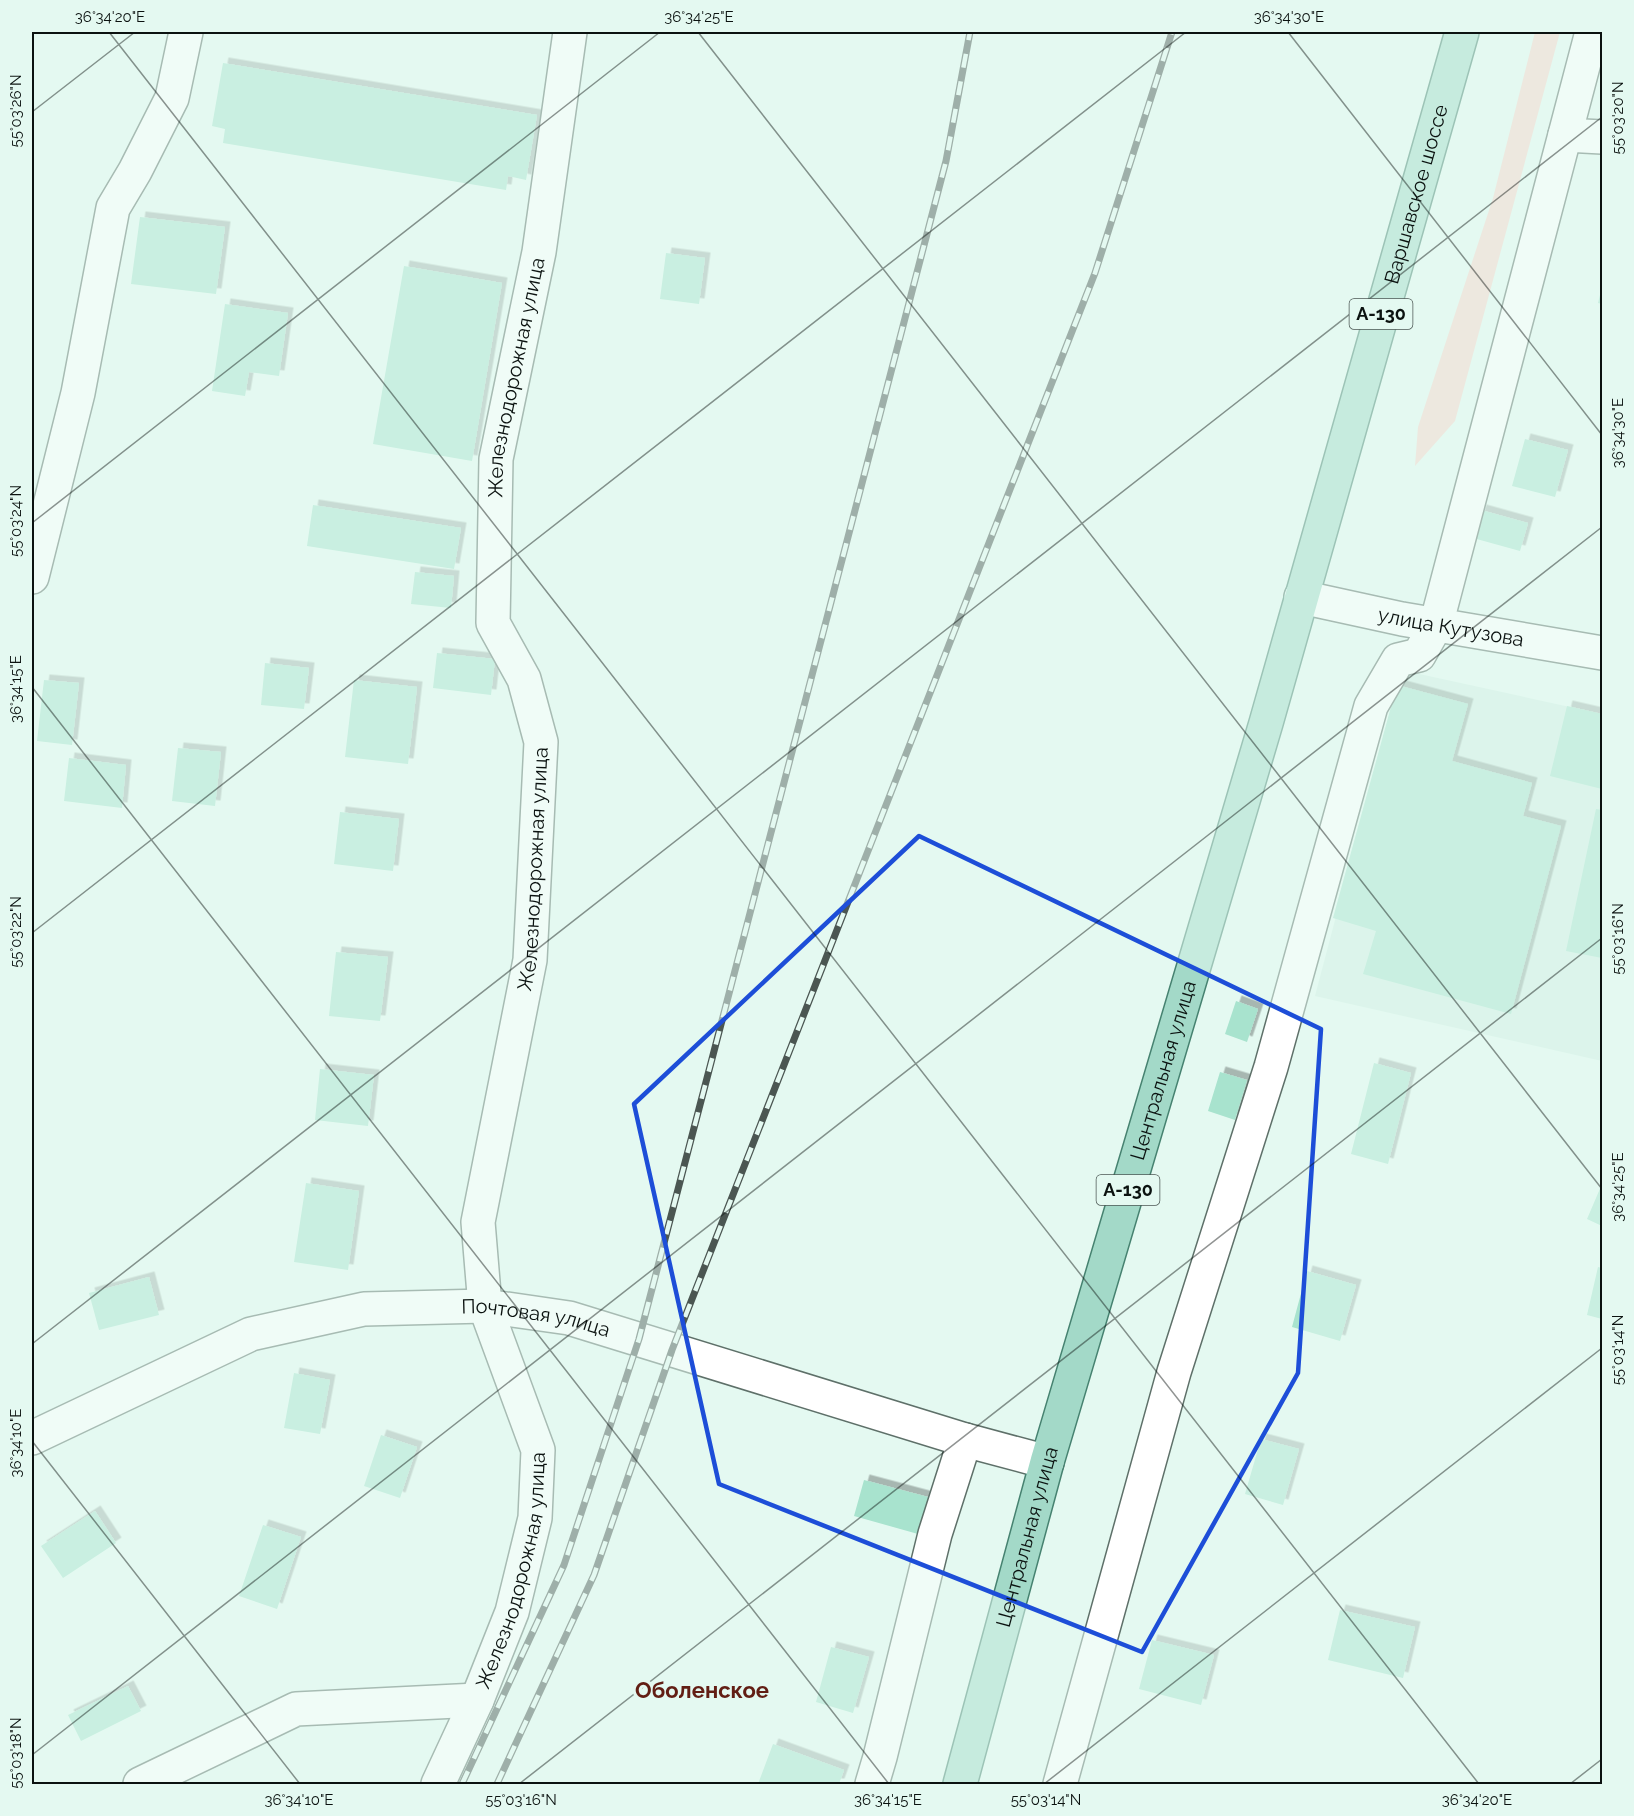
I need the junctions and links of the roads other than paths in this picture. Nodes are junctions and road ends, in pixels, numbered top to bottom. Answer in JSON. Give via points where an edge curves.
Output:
{"nodes":[{"id":1,"x":186,"y":32,"type":"edge"},
{"id":2,"x":570,"y":32,"type":"edge"},
{"id":3,"x":1462,"y":32,"type":"edge"},
{"id":4,"x":1592,"y":32,"type":"edge"},
{"id":5,"x":1565,"y":135,"type":"junction"},
{"id":6,"x":1602,"y":137,"type":"edge"},
{"id":7,"x":32,"y":577,"type":"edge"},
{"id":8,"x":1301,"y":597,"type":"junction"},
{"id":9,"x":1436,"y":625,"type":"junction"},
{"id":10,"x":1602,"y":653,"type":"edge"},
{"id":11,"x":485,"y":1306,"type":"junction"},
{"id":12,"x":32,"y":1438,"type":"edge"},
{"id":13,"x":965,"y":1440,"type":"junction"},
{"id":14,"x":1047,"y":1462,"type":"junction"},
{"id":15,"x":477,"y":1700,"type":"junction"},
{"id":16,"x":140,"y":1785,"type":"edge"},
{"id":17,"x":438,"y":1785,"type":"edge"},
{"id":18,"x":872,"y":1785,"type":"edge"},
{"id":19,"x":960,"y":1785,"type":"edge"},
{"id":20,"x":1060,"y":1785,"type":"edge"}],
"edges":[{"from":1,"to":7,"type":"street","via":[[172,98],[113,208],[78,393]]},
{"from":2,"to":11,"type":"street","name":"Железнодорожная улица","via":[[539,252],[496,459],[493,623],[524,679],[541,742],[530,960],[478,1222]]},
{"from":3,"to":8,"type":"main road","name":"Варшавское шоссе","number":"А-130"},
{"from":4,"to":5,"type":"street"},
{"from":5,"to":6,"type":"street"},
{"from":5,"to":9,"type":"street"},
{"from":8,"to":9,"type":"street","name":"улица Кутузова"},
{"from":8,"to":14,"type":"main road","name":"Центральная улица","number":"А-130"},
{"from":9,"to":10,"type":"street","name":"улица Кутузова"},
{"from":9,"to":20,"type":"street","via":[[1419,655],[1398,660],[1371,706],[1271,1067],[1174,1372]]},
{"from":11,"to":12,"type":"street","name":"Почтовая улица","via":[[364,1309],[250,1334]]},
{"from":11,"to":13,"type":"street","name":"Почтовая улица","via":[[569,1318]]},
{"from":11,"to":15,"type":"street","name":"Железнодорожная улица","via":[[538,1450],[536,1518],[512,1612]]},
{"from":13,"to":14,"type":"street","name":"Почтовая улица"},
{"from":13,"to":18,"type":"street","via":[[935,1534]]},
{"from":14,"to":19,"type":"main road","name":"Центральная улица","number":"А-130"},
{"from":15,"to":16,"type":"street","name":"Железнодорожная улица","via":[[296,1709]]},
{"from":15,"to":17,"type":"street","name":"Железнодорожная улица"}]}
